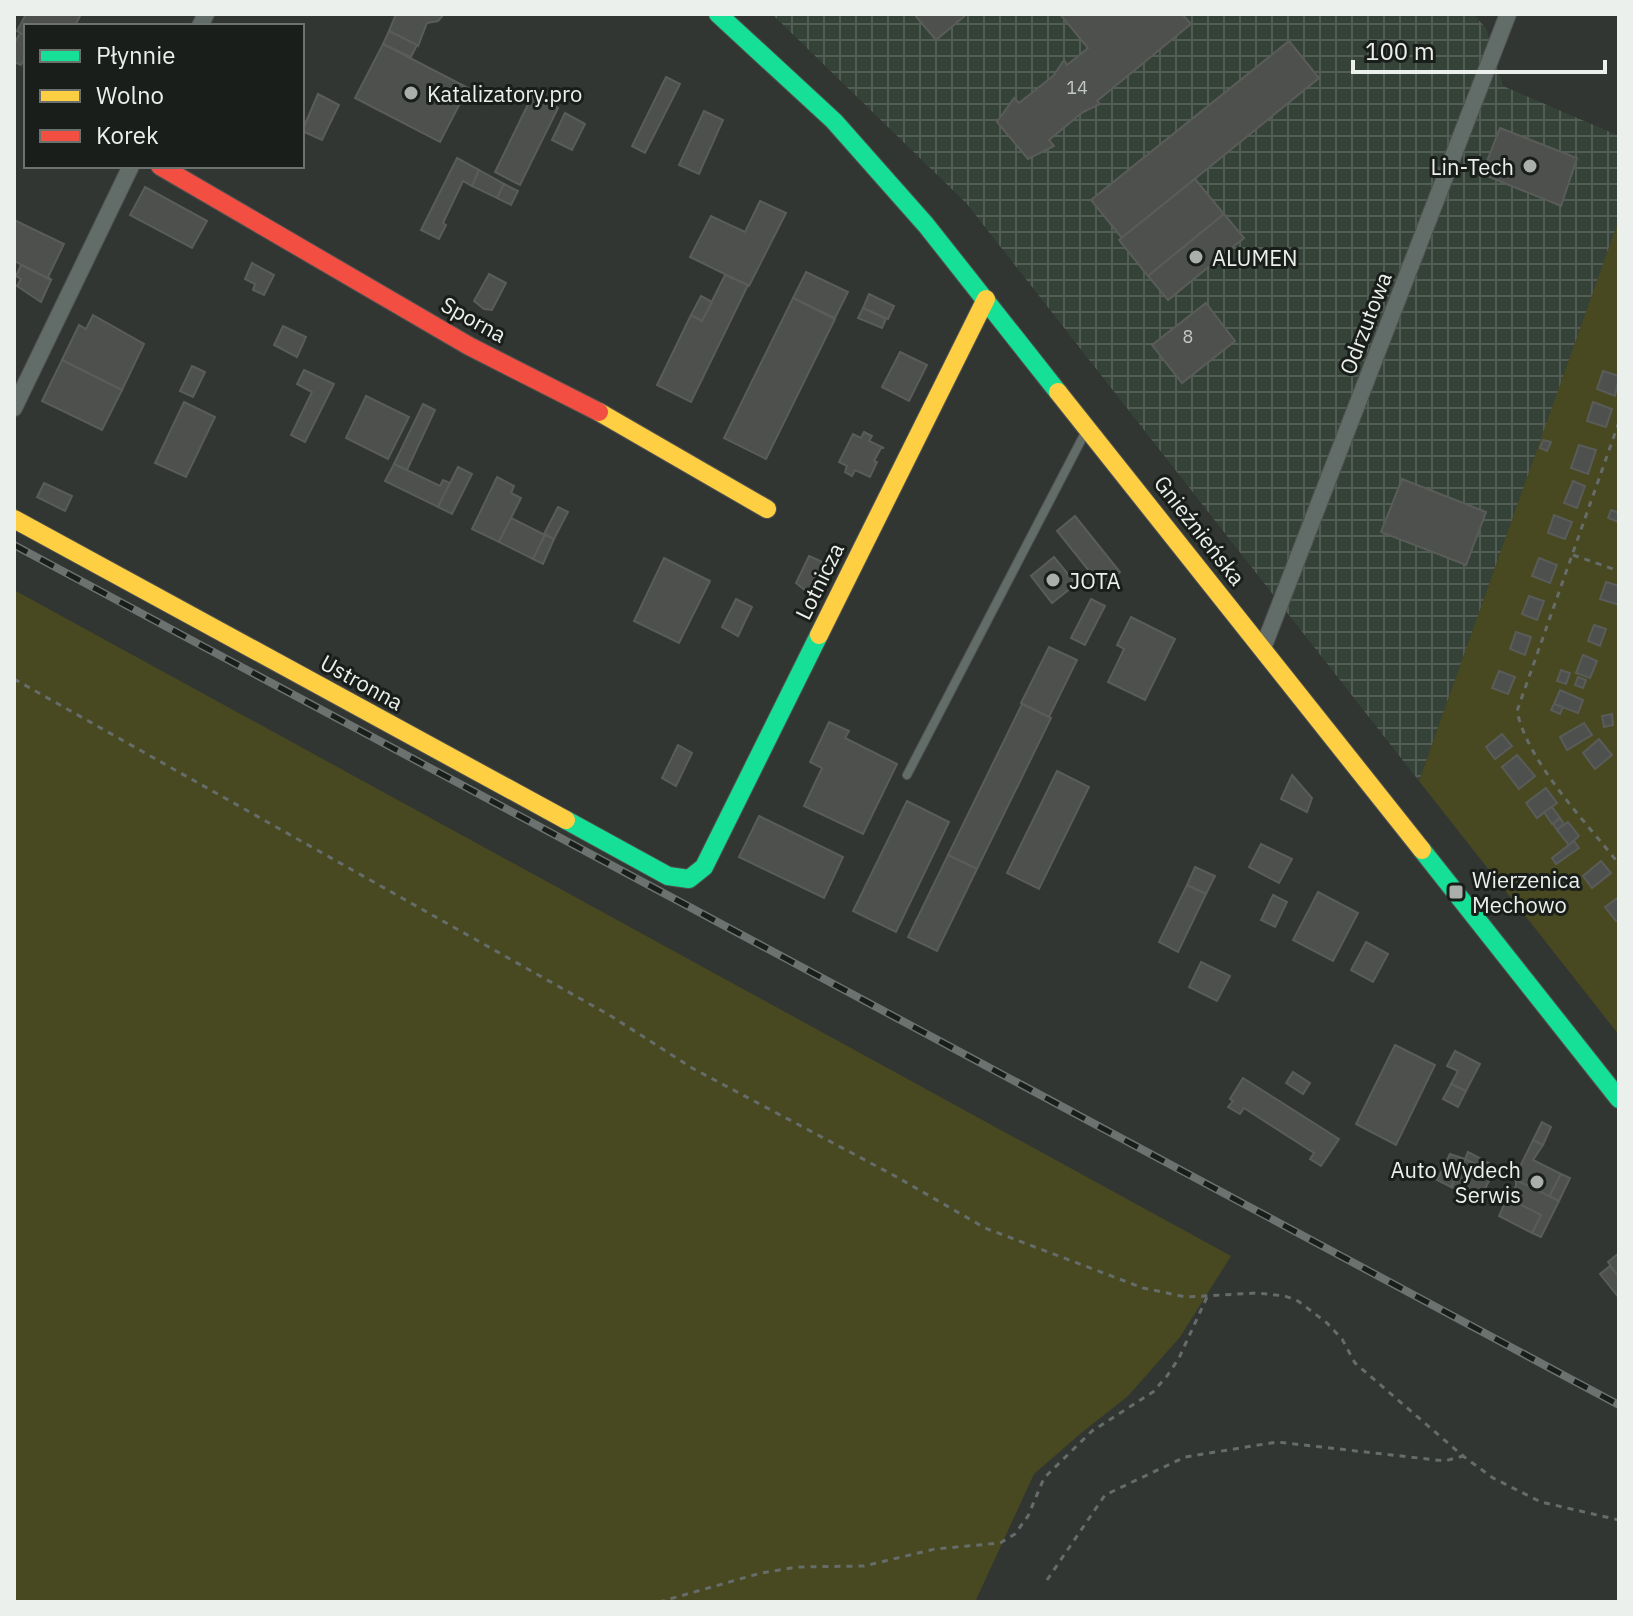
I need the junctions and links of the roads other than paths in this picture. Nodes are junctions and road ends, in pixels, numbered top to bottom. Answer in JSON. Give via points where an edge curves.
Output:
{"nodes":[{"id":1,"x":718,"y":14,"type":"edge"},
{"id":2,"x":1508,"y":14,"type":"edge"},
{"id":3,"x":130,"y":168,"type":"edge"},
{"id":4,"x":163,"y":168,"type":"edge"},
{"id":5,"x":986,"y":299,"type":"junction"},
{"id":6,"x":14,"y":408,"type":"edge"},
{"id":7,"x":1088,"y":428,"type":"junction"},
{"id":8,"x":767,"y":509,"type":"dead end"},
{"id":9,"x":14,"y":519,"type":"edge"},
{"id":10,"x":1263,"y":648,"type":"junction"},
{"id":11,"x":907,"y":775,"type":"dead end"},
{"id":12,"x":689,"y":879,"type":"joint"},
{"id":13,"x":1619,"y":1099,"type":"edge"}],
"edges":[{"from":1,"to":5,"type":"street","name":"Gnieźnieńska","via":[[834,121]]},
{"from":2,"to":10,"type":"street","name":"Odrzutowa"},
{"from":3,"to":6,"type":"street"},
{"from":4,"to":8,"type":"street","name":"Sporna","via":[[469,346],[578,400]]},
{"from":5,"to":7,"type":"street","name":"Gnieźnieńska"},
{"from":5,"to":12,"type":"street","name":"Lotnicza","via":[[704,867]]},
{"from":7,"to":10,"type":"street","name":"Gnieźnieńska"},
{"from":7,"to":11,"type":"lane"},
{"from":9,"to":12,"type":"street","name":"Ustronna","via":[[654,869]]},
{"from":10,"to":13,"type":"street","name":"Gnieźnieńska"}]}
